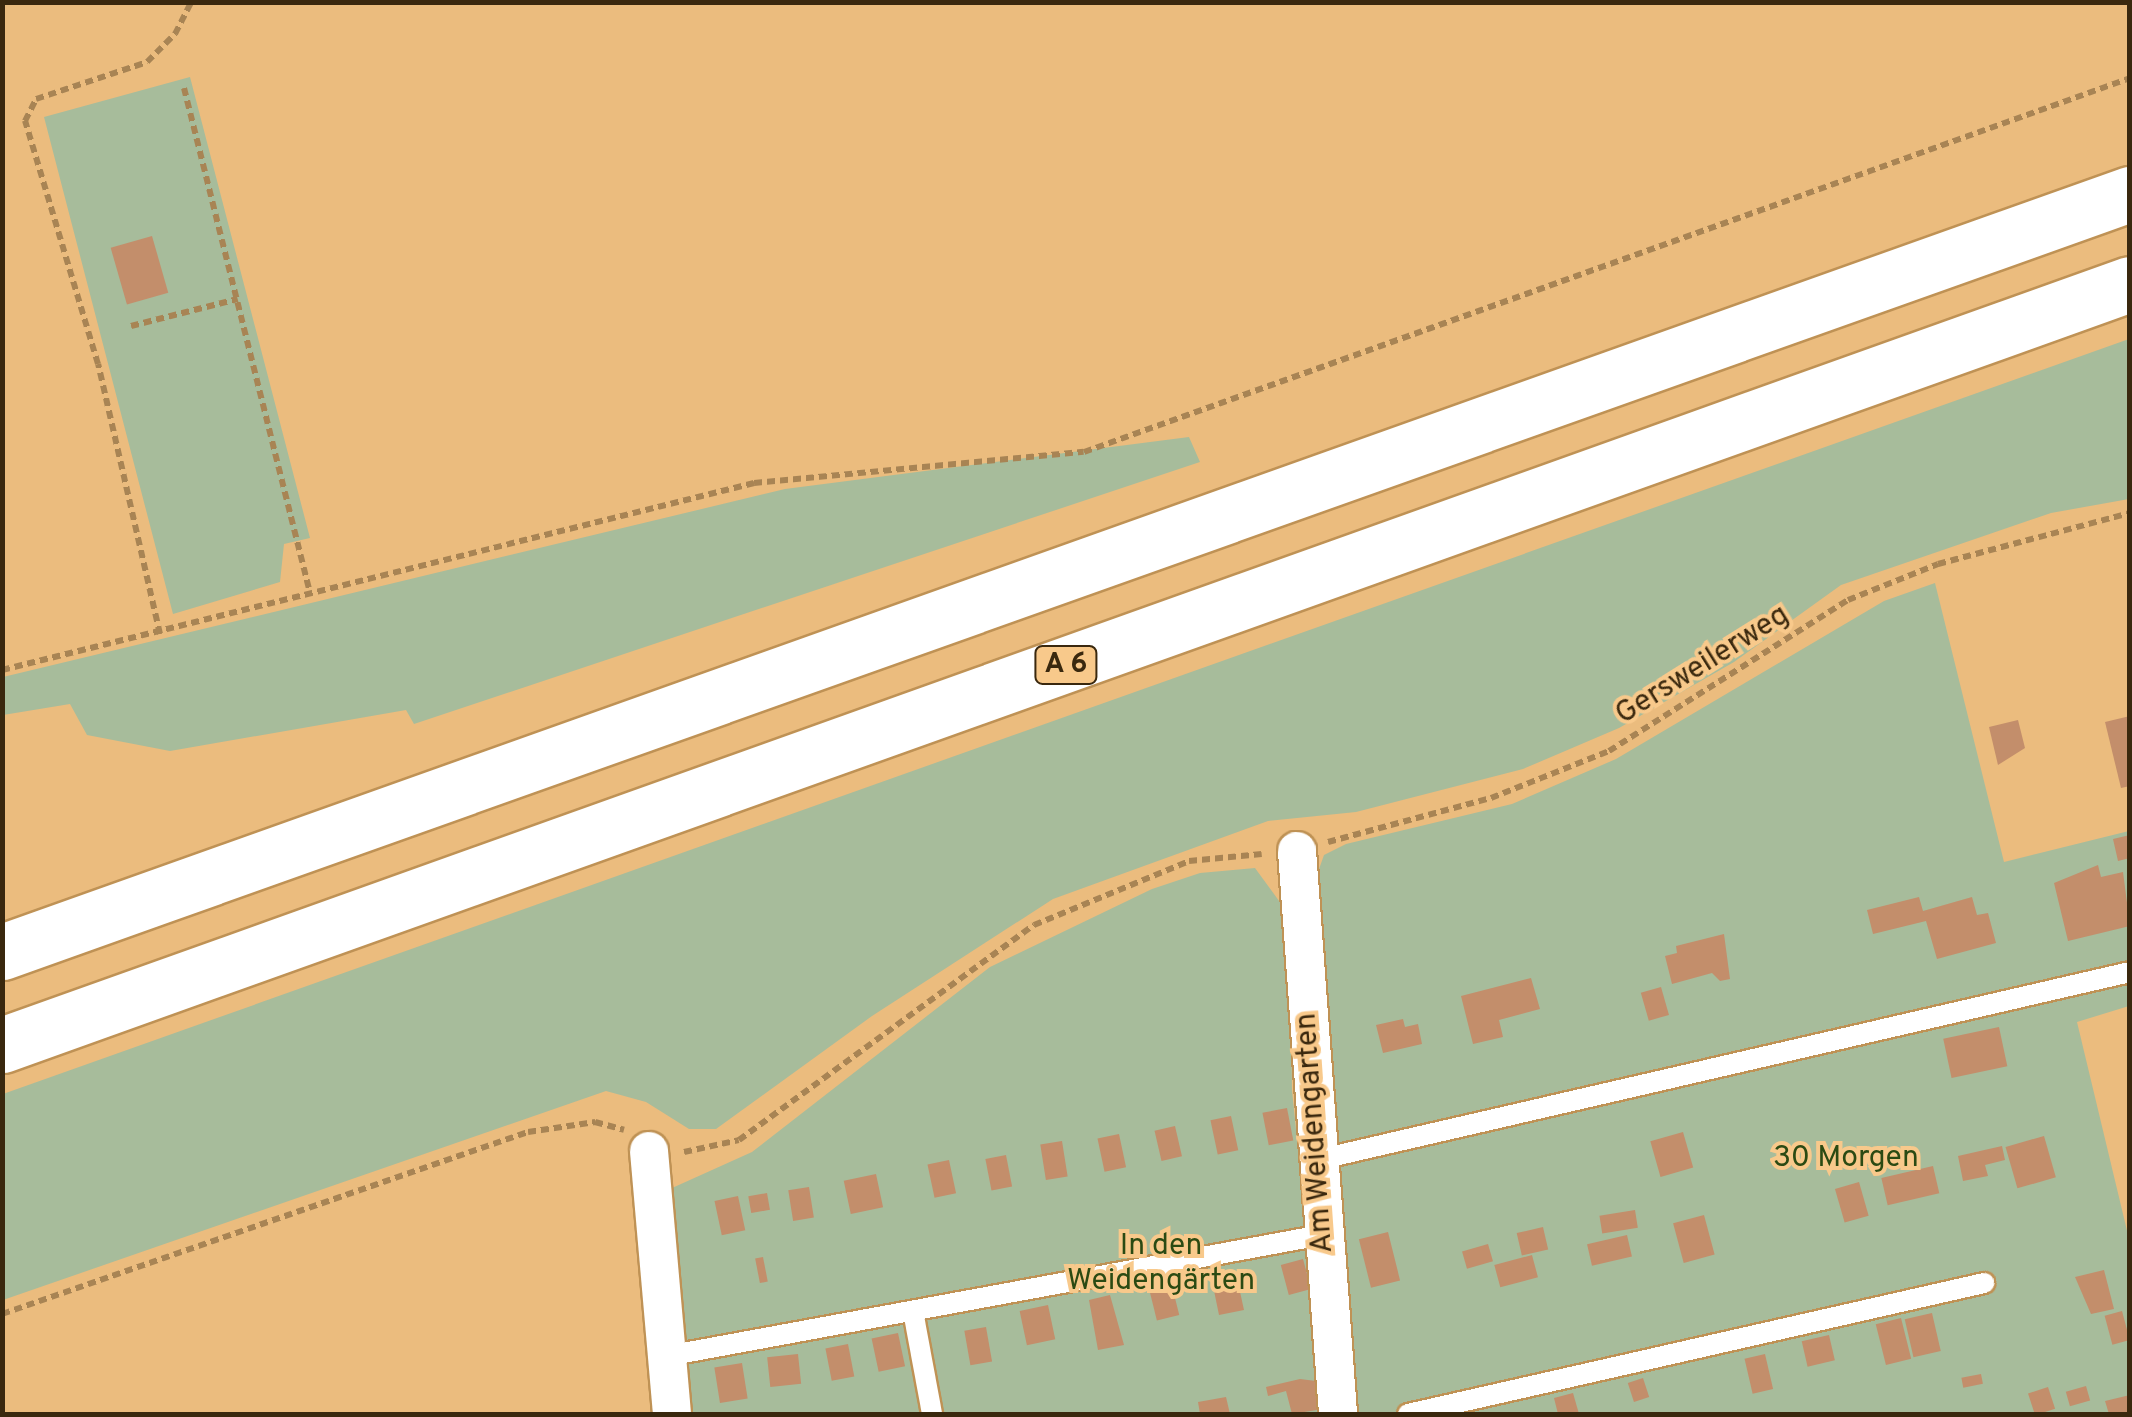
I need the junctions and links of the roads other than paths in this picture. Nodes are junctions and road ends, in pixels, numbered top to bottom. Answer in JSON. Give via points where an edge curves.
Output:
{"nodes":[{"id":1,"x":2130,"y":194,"type":"edge"},
{"id":2,"x":2130,"y":284,"type":"edge"},
{"id":3,"x":1296,"y":850,"type":"road end"},
{"id":4,"x":2,"y":952,"type":"edge"},
{"id":5,"x":2130,"y":972,"type":"edge"},
{"id":6,"x":2,"y":1045,"type":"edge"},
{"id":7,"x":649,"y":1151,"type":"road end"},
{"id":8,"x":1317,"y":1160,"type":"junction"},
{"id":9,"x":1322,"y":1235,"type":"junction"},
{"id":10,"x":1984,"y":1283,"type":"dead end"},
{"id":11,"x":914,"y":1311,"type":"junction"},
{"id":12,"x":667,"y":1356,"type":"junction"},
{"id":13,"x":672,"y":1414,"type":"edge"},
{"id":14,"x":932,"y":1414,"type":"edge"},
{"id":15,"x":1338,"y":1414,"type":"edge"},
{"id":16,"x":1408,"y":1414,"type":"edge"}],
"edges":[{"from":1,"to":4,"type":"highway"},
{"from":2,"to":6,"type":"highway","number":"A 6"},
{"from":3,"to":8,"type":"street","name":"Am Weidengarten"},
{"from":5,"to":8,"type":"lane"},
{"from":7,"to":12,"type":"street"},
{"from":8,"to":9,"type":"street","name":"Am Weidengarten"},
{"from":9,"to":11,"type":"lane"},
{"from":9,"to":15,"type":"street","name":"Am Weidengarten"},
{"from":10,"to":16,"type":"lane"},
{"from":11,"to":12,"type":"lane"},
{"from":11,"to":14,"type":"lane"},
{"from":12,"to":13,"type":"street"}]}
